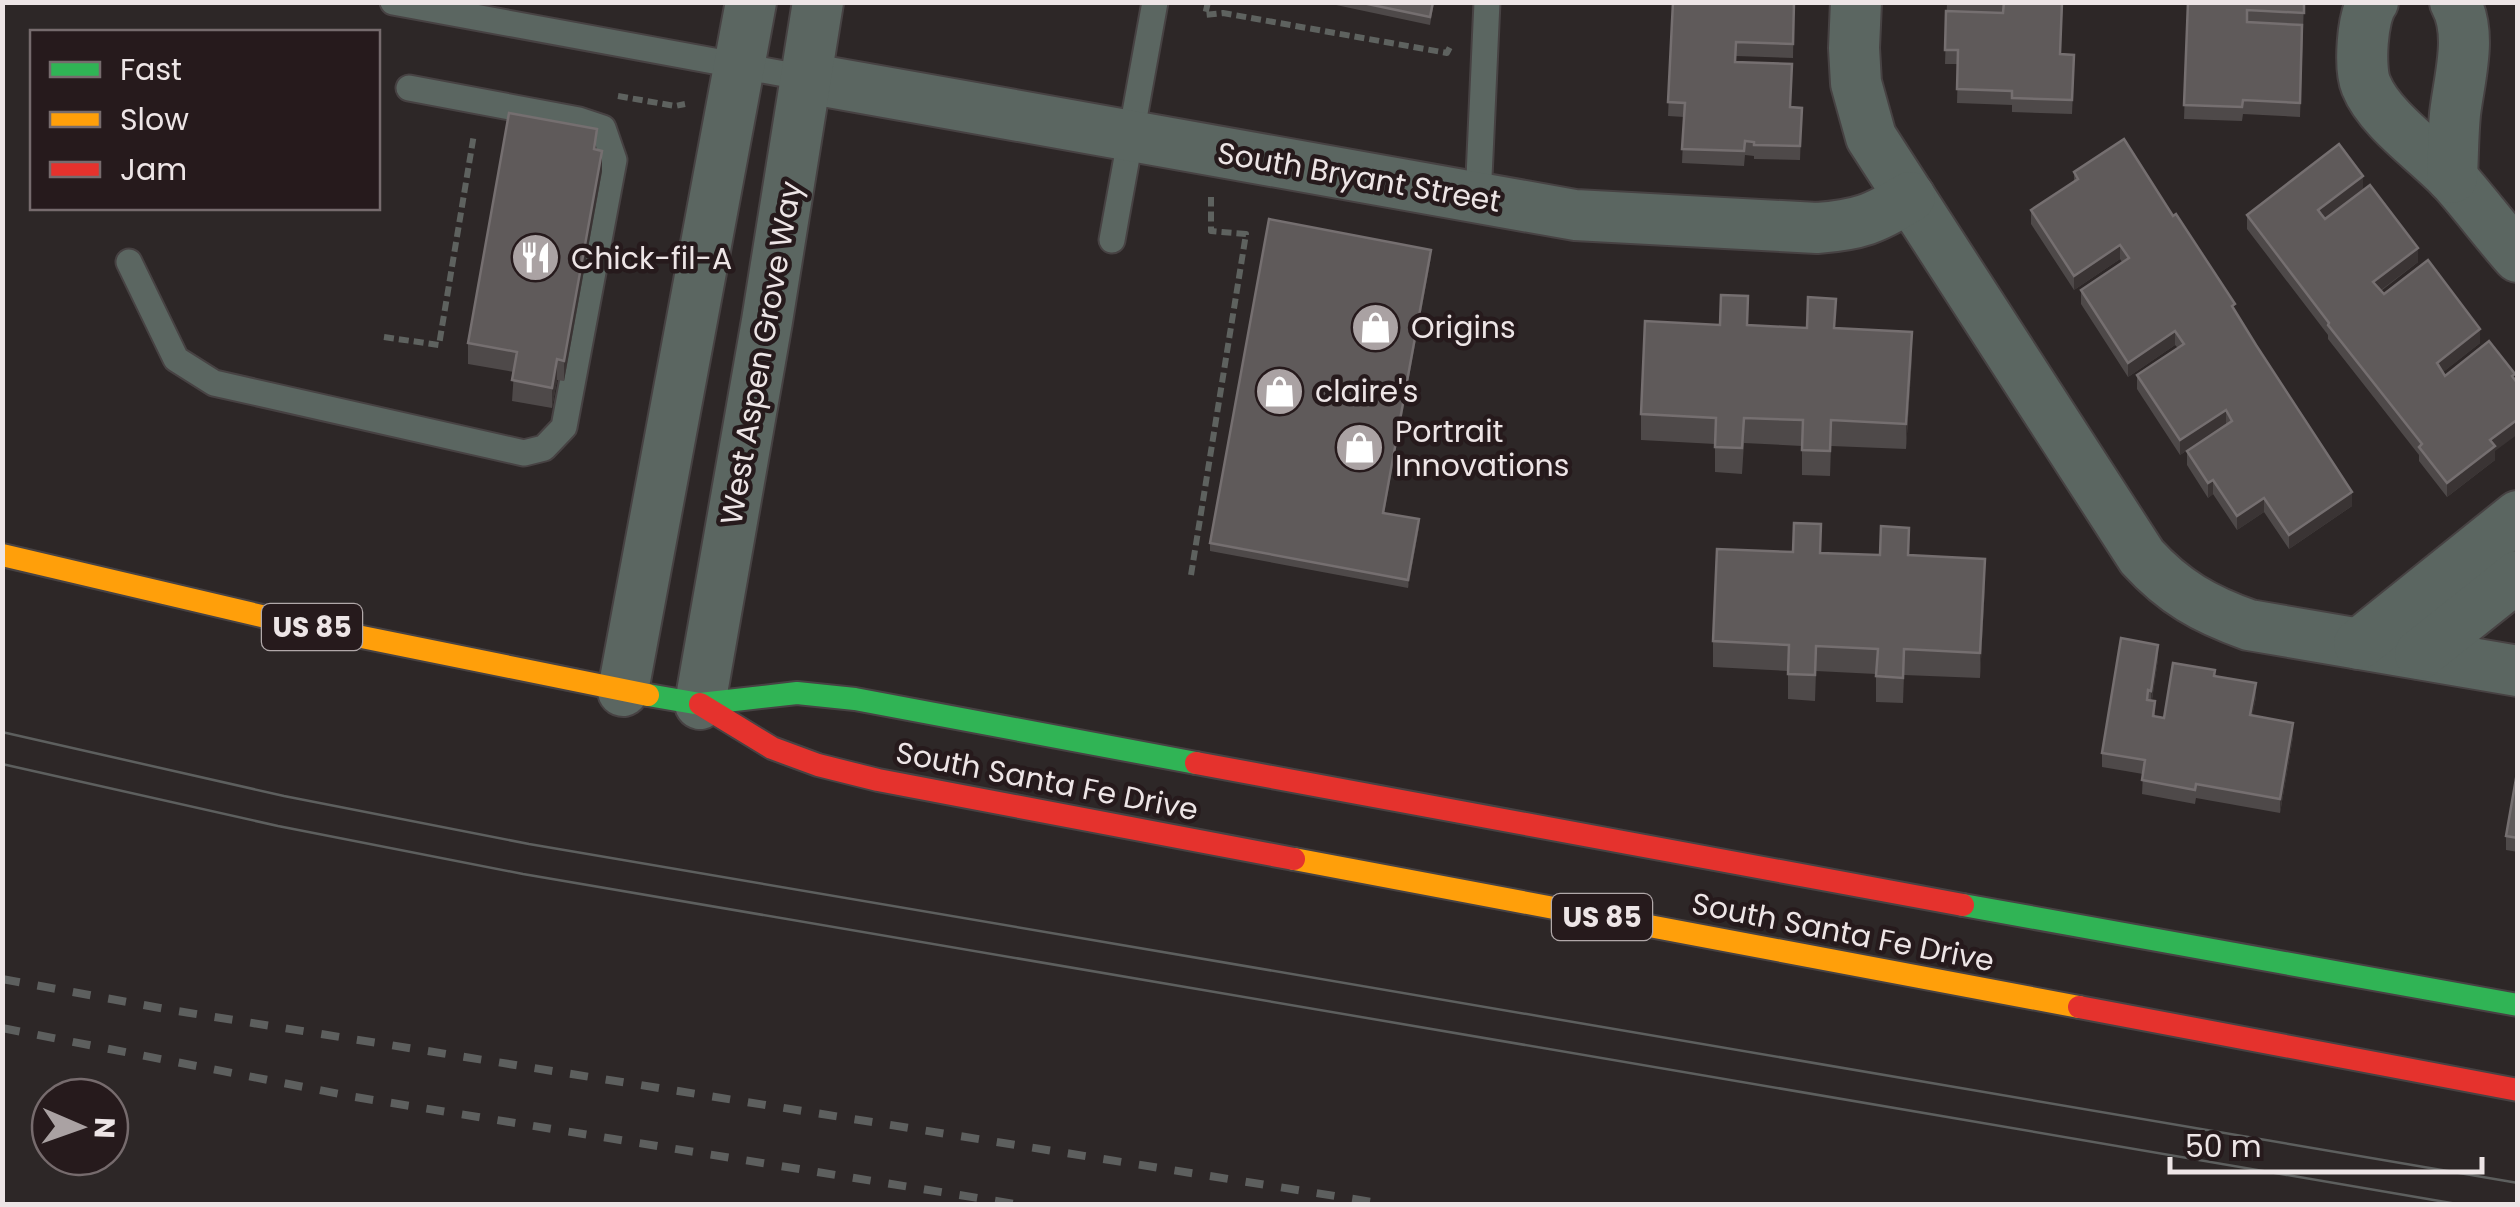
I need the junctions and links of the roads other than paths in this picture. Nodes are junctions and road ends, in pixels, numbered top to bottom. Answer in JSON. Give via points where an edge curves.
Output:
{"nodes":[{"id":1,"x":393,"y":2,"type":"edge"},
{"id":2,"x":752,"y":2,"type":"edge"},
{"id":3,"x":818,"y":2,"type":"edge"},
{"id":4,"x":1154,"y":2,"type":"edge"},
{"id":5,"x":1486,"y":2,"type":"edge"},
{"id":6,"x":1856,"y":2,"type":"edge"},
{"id":7,"x":2373,"y":2,"type":"edge"},
{"id":8,"x":2456,"y":2,"type":"edge"},
{"id":9,"x":740,"y":66,"type":"junction"},
{"id":10,"x":806,"y":78,"type":"junction"},
{"id":11,"x":408,"y":88,"type":"dead end"},
{"id":12,"x":1130,"y":136,"type":"junction"},
{"id":13,"x":2452,"y":178,"type":"junction"},
{"id":14,"x":1910,"y":197,"type":"junction"},
{"id":15,"x":1478,"y":199,"type":"junction"},
{"id":16,"x":1112,"y":240,"type":"dead end"},
{"id":17,"x":2518,"y":257,"type":"edge"},
{"id":18,"x":130,"y":262,"type":"dead end"},
{"id":19,"x":2518,"y":516,"type":"edge"},
{"id":20,"x":2,"y":554,"type":"edge"},
{"id":21,"x":2518,"y":576,"type":"edge"},
{"id":22,"x":2359,"y":644,"type":"junction"},
{"id":23,"x":2420,"y":654,"type":"junction"},
{"id":24,"x":2518,"y":671,"type":"edge"},
{"id":25,"x":623,"y":691,"type":"junction"},
{"id":26,"x":700,"y":704,"type":"junction"},
{"id":27,"x":2518,"y":1005,"type":"edge"},
{"id":28,"x":2518,"y":1090,"type":"edge"}],
"edges":[{"from":1,"to":9,"type":"lane"},
{"from":2,"to":9,"type":"street"},
{"from":3,"to":10,"type":"street","name":"West Aspen Grove Way"},
{"from":4,"to":12,"type":"lane"},
{"from":5,"to":15,"type":"lane"},
{"from":6,"to":14,"type":"street","via":[[1856,83],[1871,137]]},
{"from":7,"to":13,"type":"street","via":[[2363,43],[2365,83],[2386,115]]},
{"from":8,"to":13,"type":"street","via":[[2464,38]]},
{"from":9,"to":10,"type":"lane"},
{"from":9,"to":25,"type":"street"},
{"from":10,"to":12,"type":"street","name":"South Bryant Street"},
{"from":10,"to":26,"type":"street","name":"West Aspen Grove Way"},
{"from":11,"to":18,"type":"lane","via":[[603,128],[614,160],[564,427],[544,448],[524,453],[214,383],[176,359]]},
{"from":12,"to":15,"type":"street","name":"South Bryant Street"},
{"from":12,"to":16,"type":"lane"},
{"from":13,"to":17,"type":"street"},
{"from":14,"to":15,"type":"street","name":"South Bryant Street","via":[[1852,225],[1817,228],[1599,218]]},
{"from":14,"to":22,"type":"street","via":[[2160,577],[2190,599],[2249,625]]},
{"from":19,"to":22,"type":"street"},
{"from":20,"to":25,"type":"highway","name":"South Santa Fe Drive","number":"US 85"},
{"from":21,"to":23,"type":"street"},
{"from":22,"to":23,"type":"street"},
{"from":23,"to":24,"type":"street"},
{"from":25,"to":26,"type":"highway","name":"South Santa Fe Drive","number":"US 85"},
{"from":26,"to":27,"type":"highway","name":"South Santa Fe Drive","number":"US 85","via":[[797,693],[855,699]]},
{"from":26,"to":28,"type":"highway","name":"South Santa Fe Drive","number":"US 85","via":[[772,748],[878,780]]}]}
